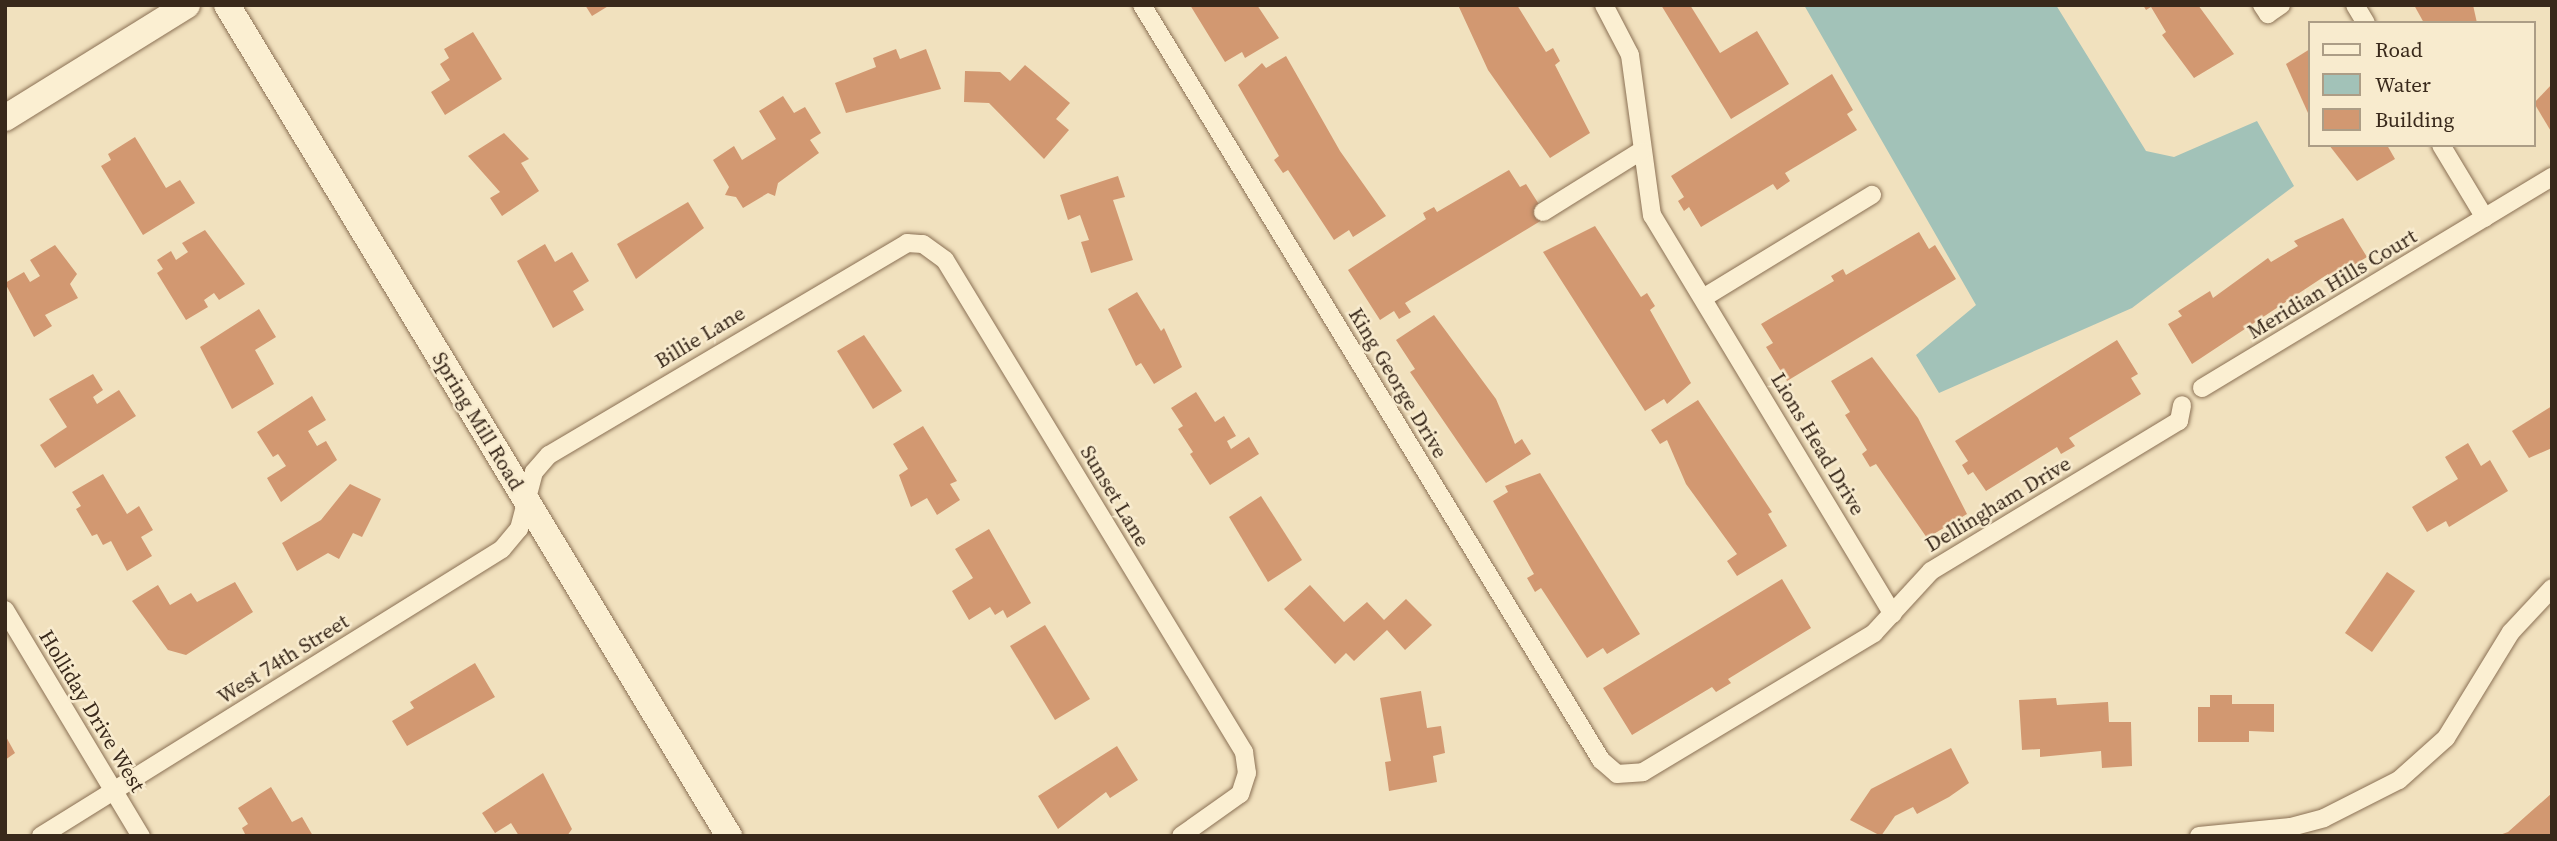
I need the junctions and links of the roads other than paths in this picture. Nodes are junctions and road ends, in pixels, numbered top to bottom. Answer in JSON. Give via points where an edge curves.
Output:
{"nodes":[{"id":1,"x":187,"y":5,"type":"edge"},
{"id":2,"x":227,"y":5,"type":"edge"},
{"id":3,"x":1142,"y":5,"type":"edge"},
{"id":4,"x":1604,"y":5,"type":"edge"},
{"id":5,"x":2262,"y":5,"type":"edge"},
{"id":6,"x":2281,"y":5,"type":"edge"},
{"id":7,"x":2355,"y":5,"type":"edge"},
{"id":8,"x":2364,"y":21,"type":"edge"},
{"id":9,"x":5,"y":118,"type":"edge"},
{"id":10,"x":2442,"y":147,"type":"edge"},
{"id":11,"x":1641,"y":151,"type":"junction"},
{"id":12,"x":2552,"y":177,"type":"edge"},
{"id":13,"x":1872,"y":195,"type":"dead end"},
{"id":14,"x":1543,"y":212,"type":"dead end"},
{"id":15,"x":2485,"y":218,"type":"junction"},
{"id":16,"x":923,"y":244,"type":"joint"},
{"id":17,"x":1703,"y":298,"type":"junction"},
{"id":18,"x":2202,"y":388,"type":"dead end"},
{"id":19,"x":2182,"y":405,"type":"dead end"},
{"id":20,"x":527,"y":502,"type":"junction"},
{"id":21,"x":2552,"y":588,"type":"edge"},
{"id":22,"x":5,"y":610,"type":"edge"},
{"id":23,"x":1893,"y":614,"type":"junction"},
{"id":24,"x":1623,"y":776,"type":"joint"},
{"id":25,"x":113,"y":790,"type":"junction"},
{"id":26,"x":41,"y":836,"type":"edge"},
{"id":27,"x":141,"y":836,"type":"edge"},
{"id":28,"x":729,"y":836,"type":"edge"},
{"id":29,"x":1181,"y":836,"type":"edge"},
{"id":30,"x":2199,"y":836,"type":"edge"}],
"edges":[{"from":1,"to":9,"type":"street"},
{"from":2,"to":20,"type":"street","name":"Spring Mill Road"},
{"from":3,"to":24,"type":"street","name":"King George Drive","via":[[1601,760]]},
{"from":4,"to":11,"type":"street","name":"Lions Head Drive","via":[[1630,55]]},
{"from":5,"to":6,"type":"street","via":[[2268,14]]},
{"from":7,"to":8,"type":"street"},
{"from":10,"to":15,"type":"street"},
{"from":11,"to":14,"type":"street"},
{"from":11,"to":17,"type":"street","name":"Lions Head Drive","via":[[1652,215]]},
{"from":12,"to":15,"type":"street","name":"Meridian Hills Court"},
{"from":13,"to":17,"type":"street"},
{"from":15,"to":18,"type":"street","name":"Meridian Hills Court"},
{"from":16,"to":20,"type":"street","name":"Billie Lane","via":[[892,248],[549,455],[534,472]]},
{"from":16,"to":29,"type":"street","name":"Sunset Lane","via":[[946,260],[1244,752],[1244,783],[1230,806]]},
{"from":17,"to":23,"type":"street","name":"Lions Head Drive"},
{"from":19,"to":23,"type":"street","name":"Dellingham Drive","via":[[2179,421],[1931,571]]},
{"from":20,"to":25,"type":"street","name":"West 74th Street","via":[[519,529],[502,549]]},
{"from":20,"to":28,"type":"street","name":"Spring Mill Road"},
{"from":21,"to":30,"type":"street","via":[[2511,632],[2446,738],[2399,780],[2335,813],[2291,827]]},
{"from":22,"to":25,"type":"street","name":"Holliday Drive West"},
{"from":23,"to":24,"type":"street","name":"Dellingham Drive","via":[[1874,633],[1643,772]]},
{"from":25,"to":26,"type":"street","name":"West 74th Street"},
{"from":25,"to":27,"type":"street","name":"Holliday Drive West"}]}
